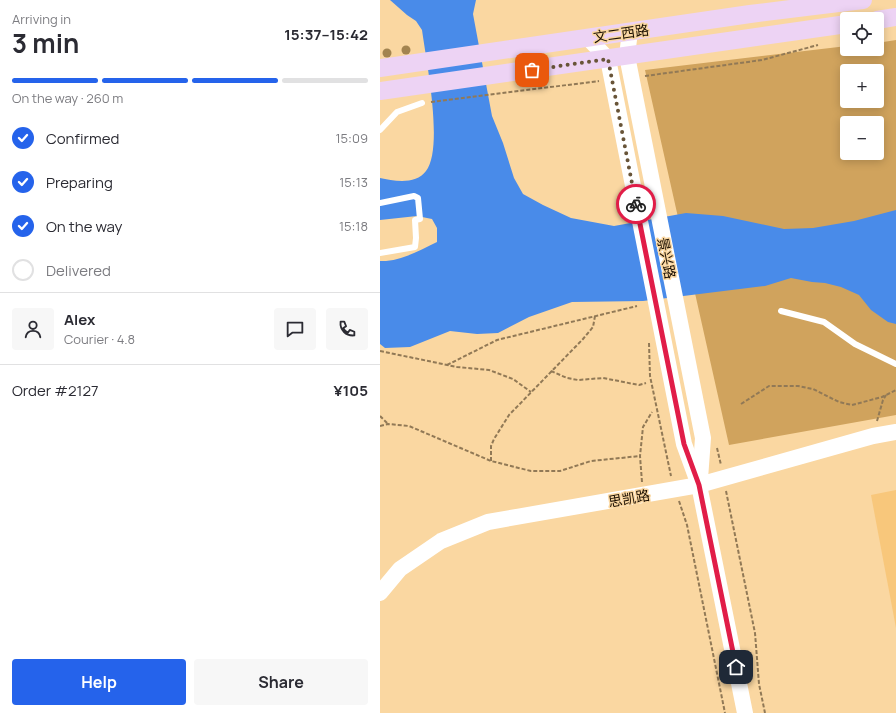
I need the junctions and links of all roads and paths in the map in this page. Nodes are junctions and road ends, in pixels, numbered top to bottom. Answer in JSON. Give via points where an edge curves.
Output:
{"nodes":[{"id":1,"x":862,"y":0,"type":"edge"},
{"id":2,"x":896,"y":17,"type":"edge"},
{"id":3,"x":884,"y":19,"type":"edge"},
{"id":4,"x":840,"y":25,"type":"edge"},
{"id":5,"x":630,"y":31,"type":"junction"},
{"id":6,"x":588,"y":38,"type":"junction"},
{"id":7,"x":822,"y":44,"type":"dead end"},
{"id":8,"x":627,"y":56,"type":"junction"},
{"id":9,"x":608,"y":59,"type":"junction"},
{"id":10,"x":380,"y":68,"type":"edge"},
{"id":11,"x":631,"y":77,"type":"junction"},
{"id":12,"x":612,"y":79,"type":"junction"},
{"id":13,"x":380,"y":91,"type":"edge"},
{"id":14,"x":422,"y":103,"type":"joint"},
{"id":15,"x":380,"y":130,"type":"edge"},
{"id":16,"x":380,"y":203,"type":"edge"},
{"id":17,"x":380,"y":253,"type":"edge"},
{"id":18,"x":637,"y":306,"type":"dead end"},
{"id":19,"x":781,"y":311,"type":"dead end"},
{"id":20,"x":595,"y":316,"type":"junction"},
{"id":21,"x":656,"y":341,"type":"junction"},
{"id":22,"x":380,"y":352,"type":"edge"},
{"id":23,"x":896,"y":364,"type":"edge"},
{"id":24,"x":447,"y":365,"type":"junction"},
{"id":25,"x":551,"y":371,"type":"junction"},
{"id":26,"x":646,"y":383,"type":"dead end"},
{"id":27,"x":896,"y":390,"type":"edge"},
{"id":28,"x":531,"y":392,"type":"junction"},
{"id":29,"x":886,"y":395,"type":"junction"},
{"id":30,"x":741,"y":404,"type":"dead end"},
{"id":31,"x":652,"y":412,"type":"dead end"},
{"id":32,"x":380,"y":416,"type":"edge"},
{"id":33,"x":388,"y":424,"type":"junction"},
{"id":34,"x":380,"y":426,"type":"edge"},
{"id":35,"x":896,"y":432,"type":"edge"},
{"id":36,"x":873,"y":436,"type":"junction"},
{"id":37,"x":717,"y":447,"type":"dead end"},
{"id":38,"x":640,"y":456,"type":"junction"},
{"id":39,"x":491,"y":461,"type":"junction"},
{"id":40,"x":723,"y":478,"type":"junction"},
{"id":41,"x":699,"y":485,"type":"junction"},
{"id":42,"x":676,"y":489,"type":"junction"},
{"id":43,"x":643,"y":495,"type":"junction"},
{"id":44,"x":380,"y":594,"type":"edge"},
{"id":45,"x":725,"y":713,"type":"edge"},
{"id":46,"x":745,"y":713,"type":"edge"},
{"id":47,"x":765,"y":713,"type":"edge"}],
"edges":[{"from":1,"to":5,"type":"main road","name":"文二西路"},
{"from":2,"to":3,"type":"main road"},
{"from":4,"to":8,"type":"main road","name":"文二西路"},
{"from":5,"to":6,"type":"main road","name":"文二西路"},
{"from":5,"to":8,"type":"street","name":"景兴路"},
{"from":6,"to":9,"type":"street"},
{"from":6,"to":10,"type":"main road","name":"文二西路"},
{"from":7,"to":11,"type":"path","via":[[762,60]]},
{"from":8,"to":9,"type":"main road","name":"文二西路"},
{"from":8,"to":11,"type":"street","name":"景兴路"},
{"from":9,"to":12,"type":"street","name":"景兴路"},
{"from":9,"to":13,"type":"main road","name":"文二西路"},
{"from":11,"to":41,"type":"street","name":"景兴路","via":[[703,438]]},
{"from":12,"to":14,"type":"path"},
{"from":12,"to":21,"type":"street","name":"景兴路"},
{"from":14,"to":15,"type":"lane","via":[[397,112]]},
{"from":16,"to":17,"type":"lane","via":[[414,196],[418,198],[420,214],[420,219],[415,220],[414,247]]},
{"from":18,"to":20,"type":"path"},
{"from":19,"to":23,"type":"lane","via":[[824,322],[855,344]]},
{"from":20,"to":24,"type":"path","via":[[497,340]]},
{"from":20,"to":25,"type":"path","via":[[593,327]]},
{"from":21,"to":41,"type":"street","name":"景兴路","via":[[684,444]]},
{"from":21,"to":42,"type":"path","via":[[650,376],[670,474]]},
{"from":22,"to":24,"type":"path"},
{"from":24,"to":28,"type":"path","via":[[489,370],[513,379]]},
{"from":25,"to":26,"type":"path","via":[[578,380],[603,378],[639,385]]},
{"from":25,"to":28,"type":"path"},
{"from":27,"to":29,"type":"path"},
{"from":28,"to":39,"type":"path","via":[[508,415],[494,438]]},
{"from":29,"to":30,"type":"path","via":[[852,405],[839,402],[813,389],[783,385],[769,386]]},
{"from":29,"to":36,"type":"path"},
{"from":31,"to":38,"type":"path","via":[[643,427]]},
{"from":32,"to":33,"type":"path"},
{"from":33,"to":34,"type":"path"},
{"from":33,"to":39,"type":"path","via":[[410,426]]},
{"from":35,"to":36,"type":"street","name":"思凯路"},
{"from":36,"to":40,"type":"street","name":"思凯路"},
{"from":37,"to":40,"type":"path"},
{"from":38,"to":39,"type":"path","via":[[591,461],[560,471],[531,471]]},
{"from":38,"to":43,"type":"path"},
{"from":40,"to":41,"type":"street","name":"思凯路"},
{"from":40,"to":47,"type":"path","via":[[754,633]]},
{"from":41,"to":42,"type":"street","name":"思凯路"},
{"from":41,"to":46,"type":"street","name":"景兴路"},
{"from":42,"to":43,"type":"street","name":"思凯路"},
{"from":42,"to":45,"type":"path","via":[[687,525]]},
{"from":43,"to":44,"type":"street","name":"思凯路","via":[[488,522],[441,541],[400,569]]}]}
